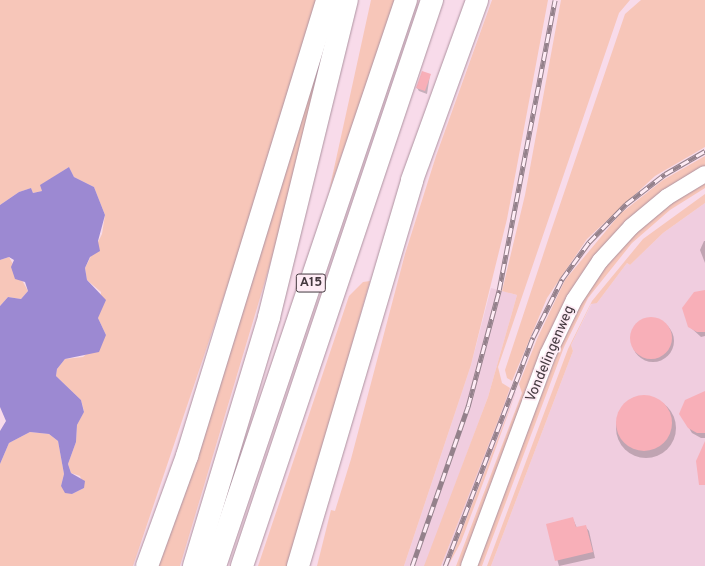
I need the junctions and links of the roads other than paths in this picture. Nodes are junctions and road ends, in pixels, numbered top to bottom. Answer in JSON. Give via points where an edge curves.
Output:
{"nodes":[{"id":1,"x":326,"y":0,"type":"edge"},
{"id":2,"x":347,"y":0,"type":"edge"},
{"id":3,"x":406,"y":0,"type":"edge"},
{"id":4,"x":432,"y":0,"type":"edge"},
{"id":5,"x":476,"y":0,"type":"edge"},
{"id":6,"x":705,"y":174,"type":"edge"},
{"id":7,"x":324,"y":500,"type":"junction"},
{"id":8,"x":468,"y":563,"type":"edge"},
{"id":9,"x":147,"y":566,"type":"edge"},
{"id":10,"x":194,"y":566,"type":"edge"},
{"id":11,"x":215,"y":566,"type":"edge"},
{"id":12,"x":242,"y":566,"type":"edge"},
{"id":13,"x":298,"y":566,"type":"edge"},
{"id":14,"x":313,"y":566,"type":"edge"}],
"edges":[{"from":1,"to":9,"type":"highway","via":[[187,456]]},
{"from":2,"to":10,"type":"highway","number":"A15","via":[[269,317]]},
{"from":3,"to":11,"type":"highway","number":"A15"},
{"from":4,"to":12,"type":"highway","number":"A15"},
{"from":5,"to":7,"type":"highway","via":[[412,180],[333,451]]},
{"from":6,"to":8,"type":"street","name":"Vondelingenweg","via":[[636,222],[604,256],[577,294],[556,335]]},
{"from":7,"to":13,"type":"highway"},
{"from":7,"to":14,"type":"highway"}]}
